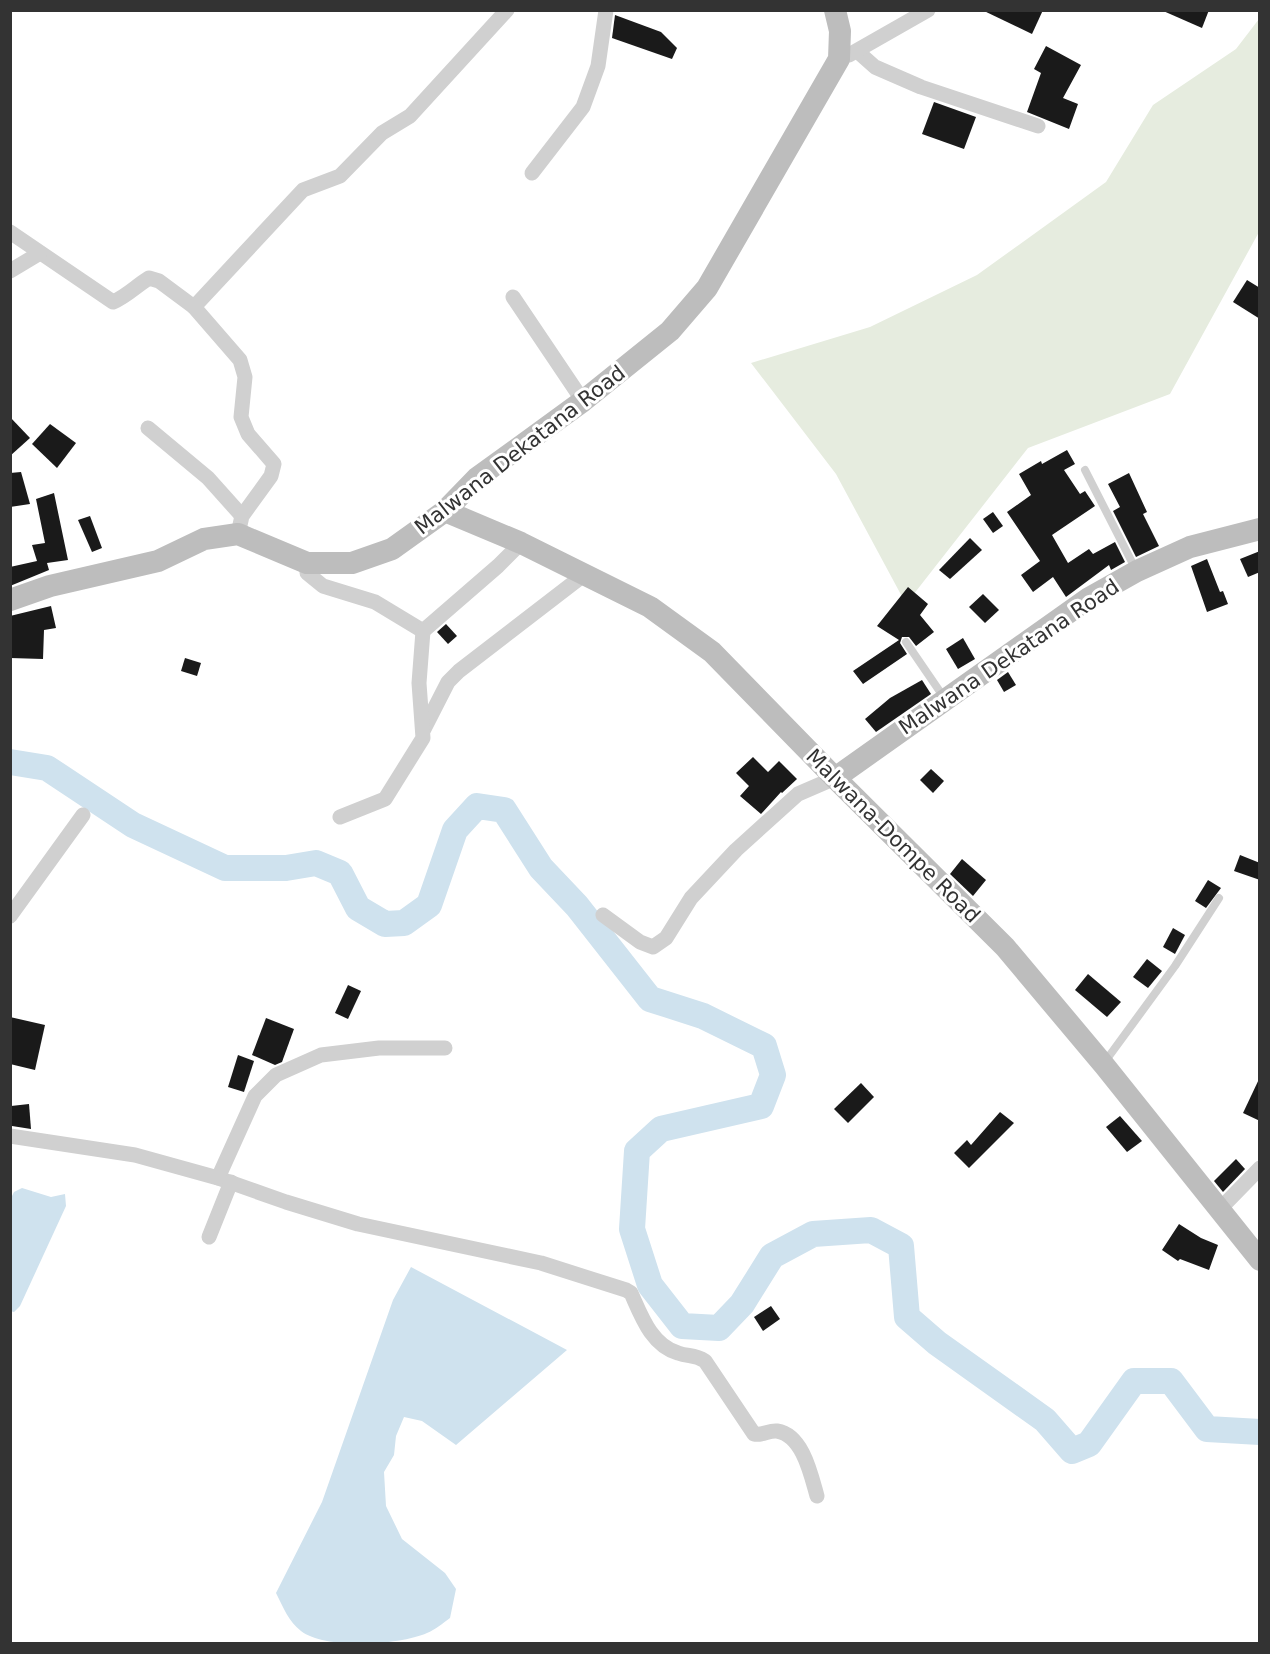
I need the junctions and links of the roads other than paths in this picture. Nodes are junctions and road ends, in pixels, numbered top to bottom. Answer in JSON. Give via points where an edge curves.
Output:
{"nodes":[{"id":1,"x":507,"y":10,"type":"edge"},
{"id":2,"x":606,"y":10,"type":"edge"},
{"id":3,"x":835,"y":10,"type":"edge"},
{"id":4,"x":928,"y":10,"type":"edge"},
{"id":5,"x":848,"y":55,"type":"junction"},
{"id":6,"x":1038,"y":126,"type":"dead end"},
{"id":7,"x":532,"y":173,"type":"dead end"},
{"id":8,"x":10,"y":232,"type":"edge"},
{"id":9,"x":40,"y":253,"type":"junction"},
{"id":10,"x":10,"y":271,"type":"edge"},
{"id":11,"x":513,"y":297,"type":"dead end"},
{"id":12,"x":194,"y":307,"type":"junction"},
{"id":13,"x":583,"y":401,"type":"junction"},
{"id":14,"x":148,"y":428,"type":"dead end"},
{"id":15,"x":1085,"y":470,"type":"dead end"},
{"id":16,"x":445,"y":511,"type":"junction"},
{"id":17,"x":240,"y":525,"type":"junction"},
{"id":18,"x":1260,"y":529,"type":"edge"},
{"id":19,"x":521,"y":543,"type":"junction"},
{"id":20,"x":307,"y":563,"type":"junction"},
{"id":21,"x":1137,"y":571,"type":"junction"},
{"id":22,"x":585,"y":574,"type":"junction"},
{"id":23,"x":10,"y":600,"type":"edge"},
{"id":24,"x":423,"y":631,"type":"junction"},
{"id":25,"x":906,"y":642,"type":"dead end"},
{"id":26,"x":946,"y":700,"type":"junction"},
{"id":27,"x":424,"y":729,"type":"junction"},
{"id":28,"x":835,"y":778,"type":"junction"},
{"id":29,"x":83,"y":815,"type":"dead end"},
{"id":30,"x":340,"y":817,"type":"dead end"},
{"id":31,"x":1219,"y":897,"type":"dead end"},
{"id":32,"x":603,"y":915,"type":"dead end"},
{"id":33,"x":10,"y":916,"type":"edge"},
{"id":34,"x":445,"y":1048,"type":"dead end"},
{"id":35,"x":1104,"y":1065,"type":"junction"},
{"id":36,"x":10,"y":1136,"type":"edge"},
{"id":37,"x":1260,"y":1168,"type":"edge"},
{"id":38,"x":225,"y":1180,"type":"junction"},
{"id":39,"x":1219,"y":1210,"type":"junction"},
{"id":40,"x":209,"y":1237,"type":"dead end"},
{"id":41,"x":1260,"y":1260,"type":"edge"},
{"id":42,"x":817,"y":1496,"type":"dead end"}],
"edges":[{"from":1,"to":12,"type":"street","via":[[410,116],[382,133],[340,176],[303,190]]},
{"from":2,"to":7,"type":"street","via":[[598,66],[583,107]]},
{"from":3,"to":5,"type":"street","name":"Malwana Dekatana Road"},
{"from":4,"to":5,"type":"street"},
{"from":5,"to":6,"type":"street","via":[[921,87]]},
{"from":5,"to":13,"type":"street","name":"Malwana Dekatana Road","via":[[707,288],[670,331]]},
{"from":8,"to":9,"type":"street"},
{"from":9,"to":10,"type":"street"},
{"from":9,"to":12,"type":"street","via":[[112,302],[126,297],[149,278]]},
{"from":11,"to":13,"type":"street"},
{"from":12,"to":17,"type":"street","via":[[240,360],[245,377],[241,417],[249,434],[274,464],[271,476]]},
{"from":13,"to":16,"type":"street","name":"Malwana Dekatana Road","via":[[477,478]]},
{"from":14,"to":17,"type":"street","via":[[208,478]]},
{"from":15,"to":21,"type":"lane"},
{"from":16,"to":19,"type":"street","name":"Malwana-Dompe Road"},
{"from":16,"to":20,"type":"street","name":"Malwana Dekatana Road","via":[[392,549],[352,563]]},
{"from":17,"to":20,"type":"street","name":"Malwana Dekatana Road"},
{"from":17,"to":23,"type":"street","via":[[159,561],[50,586]]},
{"from":18,"to":21,"type":"street","name":"Malwana Dekatana Road","via":[[1190,547]]},
{"from":19,"to":22,"type":"street","name":"Malwana-Dompe Road"},
{"from":19,"to":24,"type":"street"},
{"from":20,"to":24,"type":"street","via":[[307,573],[323,586],[375,602]]},
{"from":21,"to":26,"type":"street","name":"Malwana Dekatana Road","via":[[1089,598]]},
{"from":22,"to":27,"type":"street","via":[[459,671],[448,682]]},
{"from":22,"to":28,"type":"street","name":"Malwana-Dompe Road","via":[[650,607],[712,652]]},
{"from":24,"to":27,"type":"street","via":[[419,683]]},
{"from":25,"to":26,"type":"lane"},
{"from":26,"to":28,"type":"street","name":"Malwana Dekatana Road"},
{"from":27,"to":30,"type":"street","via":[[423,738],[385,799]]},
{"from":28,"to":32,"type":"street","via":[[798,794],[736,850],[691,898],[666,938],[653,946],[640,942]]},
{"from":28,"to":35,"type":"street","name":"Malwana-Dompe Road","via":[[1005,947]]},
{"from":29,"to":33,"type":"street"},
{"from":31,"to":35,"type":"lane"},
{"from":34,"to":38,"type":"street","via":[[379,1048],[321,1055],[276,1075],[255,1096]]},
{"from":35,"to":39,"type":"street","name":"Malwana-Dompe Road"},
{"from":36,"to":38,"type":"street","via":[[135,1155]]},
{"from":37,"to":39,"type":"street"},
{"from":38,"to":40,"type":"street"},
{"from":38,"to":42,"type":"street","via":[[358,1224],[541,1263],[626,1290],[657,1340],[677,1353],[695,1355],[705,1361],[753,1434],[777,1431],[794,1440],[805,1455]]},
{"from":39,"to":41,"type":"street","name":"Malwana-Dompe Road"}]}
